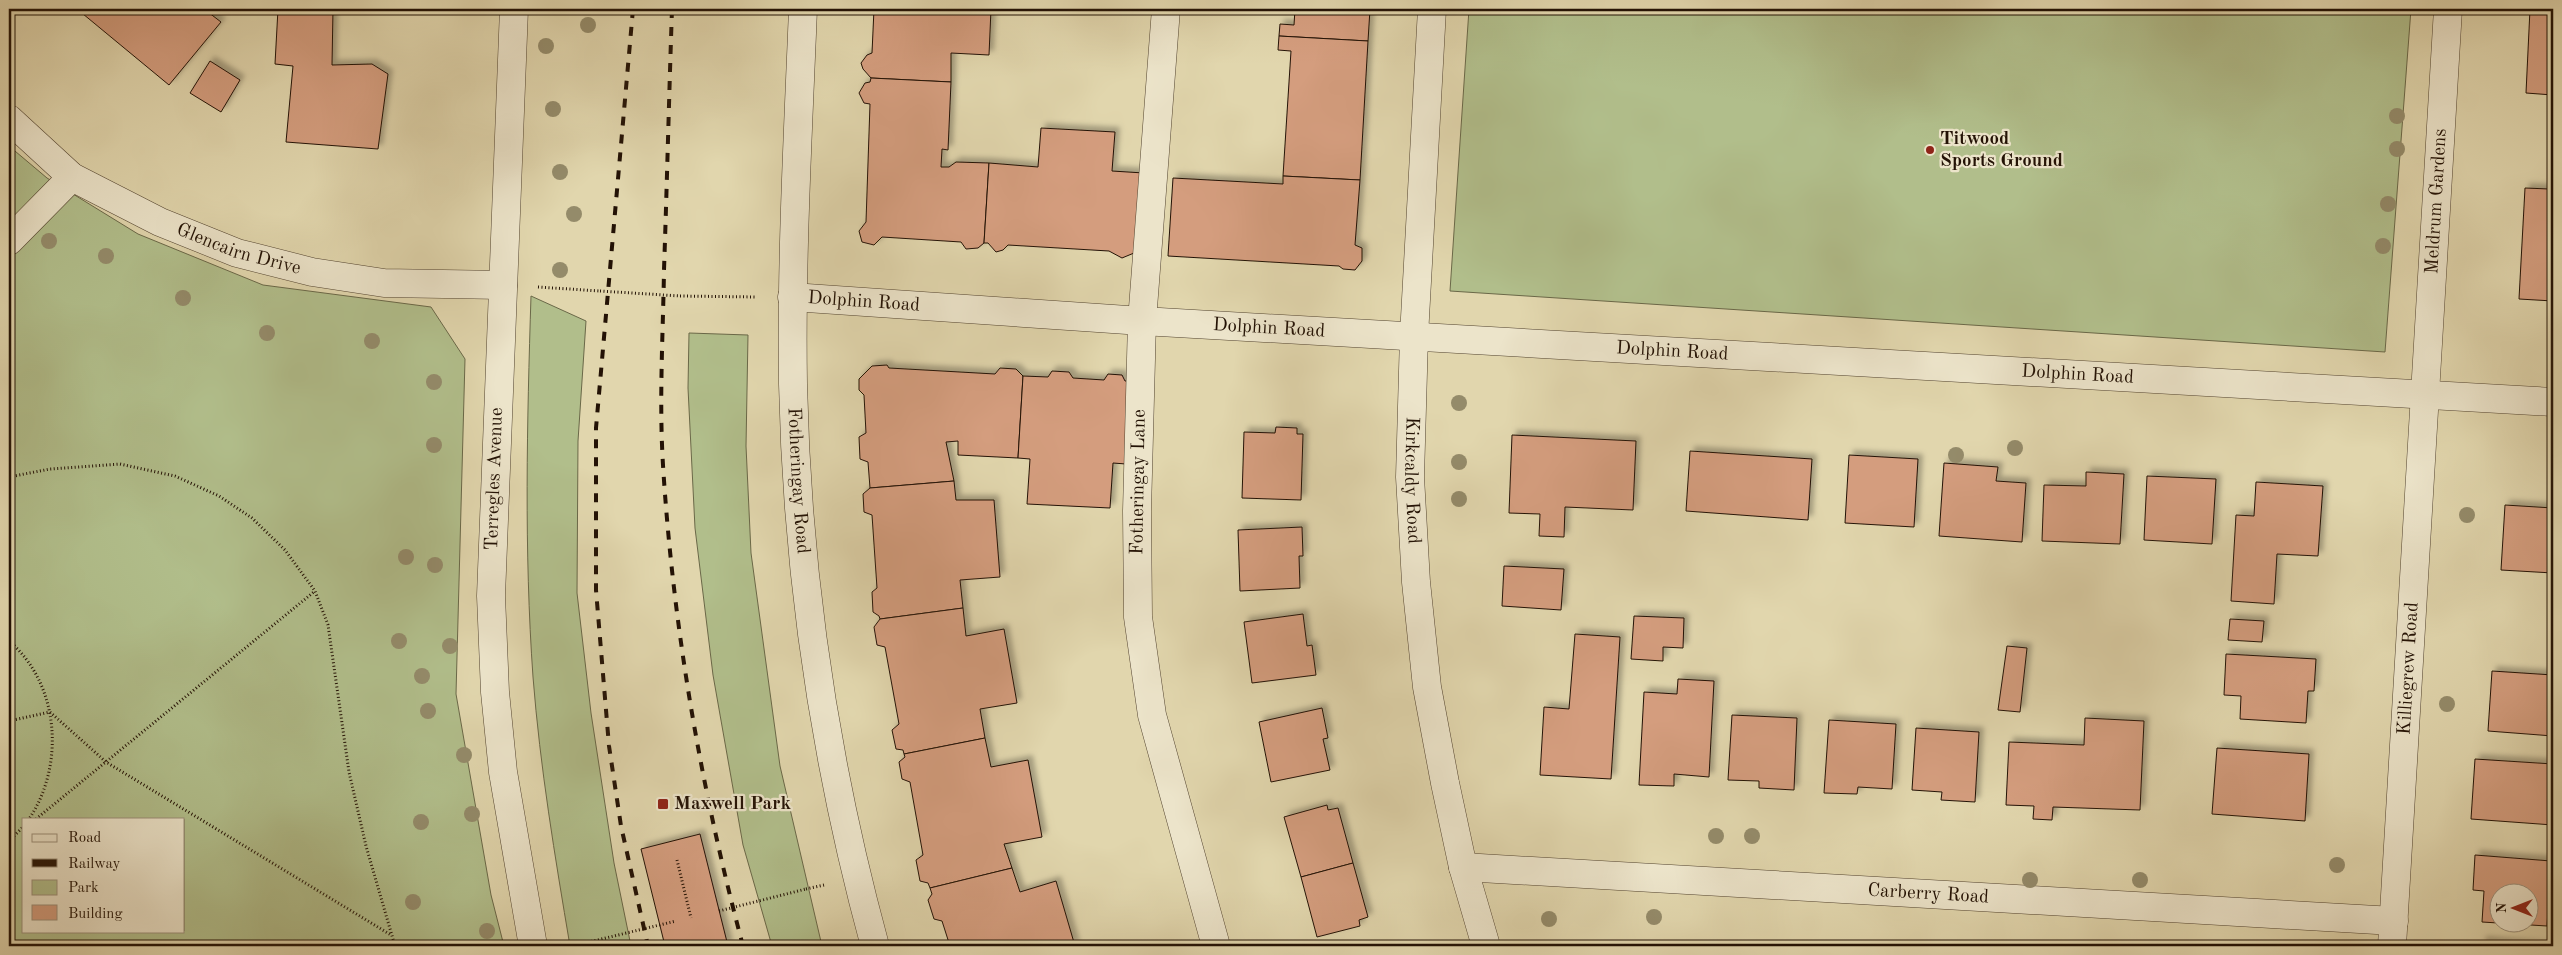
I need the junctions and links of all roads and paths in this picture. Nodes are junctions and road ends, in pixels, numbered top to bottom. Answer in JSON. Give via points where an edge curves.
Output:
{"nodes":[{"id":1,"x":514,"y":9,"type":"edge"},
{"id":2,"x":803,"y":9,"type":"edge"},
{"id":3,"x":1166,"y":9,"type":"edge"},
{"id":4,"x":1432,"y":9,"type":"edge"},
{"id":5,"x":2448,"y":9,"type":"edge"},
{"id":6,"x":9,"y":119,"type":"edge"},
{"id":7,"x":72,"y":177,"type":"junction"},
{"id":8,"x":19,"y":226,"type":"edge"},
{"id":9,"x":9,"y":241,"type":"edge"},
{"id":10,"x":503,"y":285,"type":"junction"},
{"id":11,"x":792,"y":297,"type":"junction"},
{"id":12,"x":1142,"y":321,"type":"junction"},
{"id":13,"x":1414,"y":336,"type":"junction"},
{"id":14,"x":2425,"y":393,"type":"junction"},
{"id":15,"x":2553,"y":402,"type":"edge"},
{"id":16,"x":9,"y":477,"type":"edge"},
{"id":17,"x":315,"y":591,"type":"junction"},
{"id":18,"x":9,"y":641,"type":"edge"},
{"id":19,"x":50,"y":712,"type":"junction"},
{"id":20,"x":9,"y":721,"type":"edge"},
{"id":21,"x":106,"y":762,"type":"junction"},
{"id":22,"x":30,"y":818,"type":"edge"},
{"id":23,"x":37,"y":818,"type":"edge"},
{"id":24,"x":22,"y":830,"type":"edge"},
{"id":25,"x":9,"y":841,"type":"edge"},
{"id":26,"x":677,"y":860,"type":"dead end"},
{"id":27,"x":1463,"y":867,"type":"junction"},
{"id":28,"x":806,"y":889,"type":"dead end"},
{"id":29,"x":719,"y":911,"type":"dead end"},
{"id":30,"x":691,"y":918,"type":"dead end"},
{"id":31,"x":676,"y":921,"type":"dead end"},
{"id":32,"x":2393,"y":933,"type":"edge"},
{"id":33,"x":392,"y":935,"type":"junction"},
{"id":34,"x":396,"y":946,"type":"edge"},
{"id":35,"x":533,"y":946,"type":"edge"},
{"id":36,"x":569,"y":946,"type":"edge"},
{"id":37,"x":875,"y":946,"type":"edge"},
{"id":38,"x":1216,"y":946,"type":"edge"},
{"id":39,"x":1486,"y":946,"type":"edge"}],
"edges":[{"from":1,"to":10,"type":"street","name":"Terregles Avenue"},
{"from":2,"to":11,"type":"street","name":"Fotheringay Road"},
{"from":3,"to":12,"type":"street","name":"Fotheringay Lane"},
{"from":4,"to":13,"type":"street","name":"Kirkcaldy Road"},
{"from":5,"to":14,"type":"street","name":"Meldrum Gardens"},
{"from":6,"to":7,"type":"street","name":"Glencairn Drive"},
{"from":7,"to":8,"type":"street"},
{"from":7,"to":10,"type":"street","name":"Glencairn Drive","via":[[160,222],[237,253],[312,272],[384,283]]},
{"from":8,"to":9,"type":"street"},
{"from":10,"to":11,"type":"path","bridge":true,"via":[[680,296]]},
{"from":10,"to":35,"type":"street","name":"Terregles Avenue","via":[[491,596],[494,673],[504,772]]},
{"from":11,"to":12,"type":"street","name":"Dolphin Road"},
{"from":11,"to":37,"type":"street","name":"Fotheringay Road","via":[[796,468],[805,578],[835,774]]},
{"from":12,"to":13,"type":"street","name":"Dolphin Road"},
{"from":12,"to":38,"type":"street","name":"Fotheringay Lane","via":[[1138,617],[1152,715]]},
{"from":13,"to":14,"type":"street","name":"Dolphin Road"},
{"from":13,"to":27,"type":"street","name":"Kirkcaldy Road","via":[[1410,476],[1416,582],[1427,687]]},
{"from":14,"to":15,"type":"street","name":"Dolphin Road"},
{"from":14,"to":32,"type":"street","name":"Killiegrew Road"},
{"from":16,"to":17,"type":"path","via":[[50,468],[120,464],[175,476],[219,496],[252,518],[285,550]]},
{"from":17,"to":21,"type":"path"},
{"from":17,"to":33,"type":"path","via":[[328,625],[348,772]]},
{"from":18,"to":19,"type":"path","via":[[30,665]]},
{"from":19,"to":20,"type":"path"},
{"from":19,"to":21,"type":"path"},
{"from":19,"to":22,"type":"path","via":[[54,745],[49,776]]},
{"from":21,"to":23,"type":"path"},
{"from":21,"to":33,"type":"path"},
{"from":24,"to":25,"type":"path"},
{"from":26,"to":30,"type":"path"},
{"from":27,"to":32,"type":"street","name":"Carberry Road"},
{"from":27,"to":39,"type":"street","name":"Kirkcaldy Road"},
{"from":28,"to":29,"type":"path","bridge":true},
{"from":31,"to":36,"type":"path","bridge":true},
{"from":33,"to":34,"type":"path"}]}
